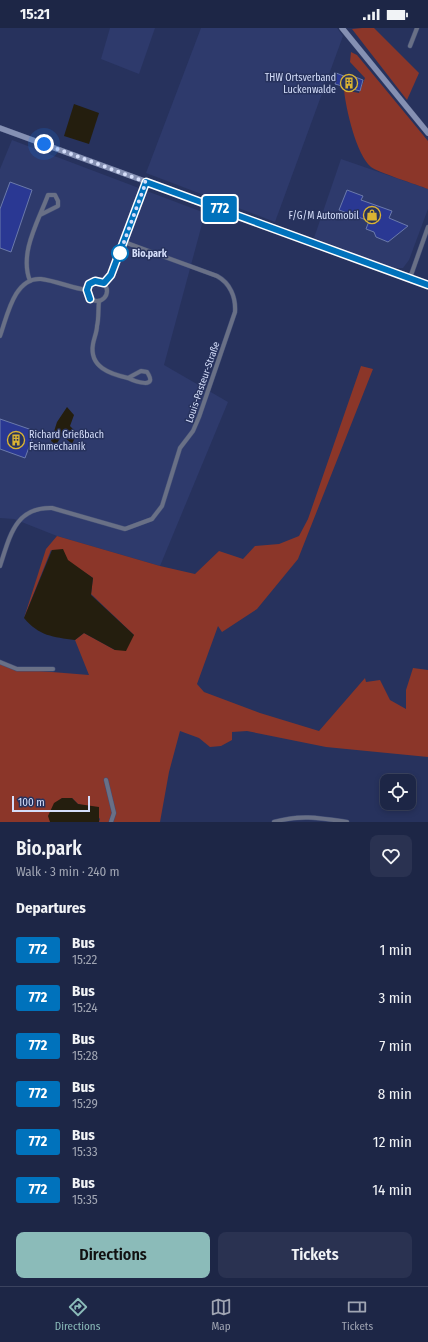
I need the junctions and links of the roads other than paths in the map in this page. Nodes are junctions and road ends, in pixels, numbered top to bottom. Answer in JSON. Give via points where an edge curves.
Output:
{"nodes":[{"id":1,"x":342,"y":28,"type":"edge"},
{"id":2,"x":416,"y":29,"type":"edge"},
{"id":3,"x":410,"y":46,"type":"dead end"},
{"id":4,"x":0,"y":128,"type":"edge"},
{"id":5,"x":428,"y":133,"type":"edge"},
{"id":6,"x":146,"y":182,"type":"junction"},
{"id":7,"x":40,"y":215,"type":"junction"},
{"id":8,"x":428,"y":227,"type":"edge"},
{"id":9,"x":124,"y":242,"type":"junction"},
{"id":10,"x":410,"y":278,"type":"junction"},
{"id":11,"x":30,"y":281,"type":"junction"},
{"id":12,"x":104,"y":283,"type":"junction"},
{"id":13,"x":428,"y":285,"type":"edge"},
{"id":14,"x":87,"y":290,"type":"junction"},
{"id":15,"x":99,"y":301,"type":"junction"},
{"id":16,"x":0,"y":336,"type":"edge"},
{"id":17,"x":128,"y":378,"type":"junction"},
{"id":18,"x":1,"y":560,"type":"edge"},
{"id":19,"x":0,"y":566,"type":"edge"},
{"id":20,"x":0,"y":662,"type":"edge"},
{"id":21,"x":53,"y":669,"type":"dead end"},
{"id":22,"x":106,"y":780,"type":"dead end"},
{"id":23,"x":111,"y":822,"type":"edge"},
{"id":24,"x":274,"y":822,"type":"edge"},
{"id":25,"x":347,"y":822,"type":"edge"}],
"edges":[{"from":1,"to":5,"type":"street"},
{"from":2,"to":3,"type":"street"},
{"from":4,"to":6,"type":"street"},
{"from":6,"to":9,"type":"street"},
{"from":6,"to":10,"type":"street"},
{"from":7,"to":7,"type":"street","via":[[48,195],[55,196],[58,206]]},
{"from":7,"to":11,"type":"street","via":[[28,248],[26,266]]},
{"from":8,"to":10,"type":"street"},
{"from":9,"to":12,"type":"street","via":[[111,275]]},
{"from":9,"to":18,"type":"street","name":"Louis-Pasteur-Straße","via":[[216,276],[226,282],[233,294],[236,302],[234,312],[199,417],[193,431],[180,448],[162,506],[152,519],[124,528],[52,508],[41,508],[27,513],[14,526]]},
{"from":10,"to":13,"type":"street"},
{"from":11,"to":14,"type":"street","via":[[40,279]]},
{"from":11,"to":16,"type":"street","via":[[13,299]]},
{"from":12,"to":14,"type":"street","via":[[95,281],[89,284]]},
{"from":12,"to":15,"type":"street","via":[[108,292],[105,298]]},
{"from":14,"to":15,"type":"street","via":[[90,299]]},
{"from":15,"to":17,"type":"street","via":[[98,326],[92,345],[93,355],[97,364],[104,370]]},
{"from":17,"to":17,"type":"street","via":[[144,384],[150,376],[143,370]]},
{"from":18,"to":19,"type":"street","name":"Louis-Pasteur-Straße"},
{"from":20,"to":21,"type":"street","via":[[17,669]]},
{"from":22,"to":23,"type":"street","via":[[114,813]]},
{"from":24,"to":25,"type":"street","via":[[312,816]]}]}
